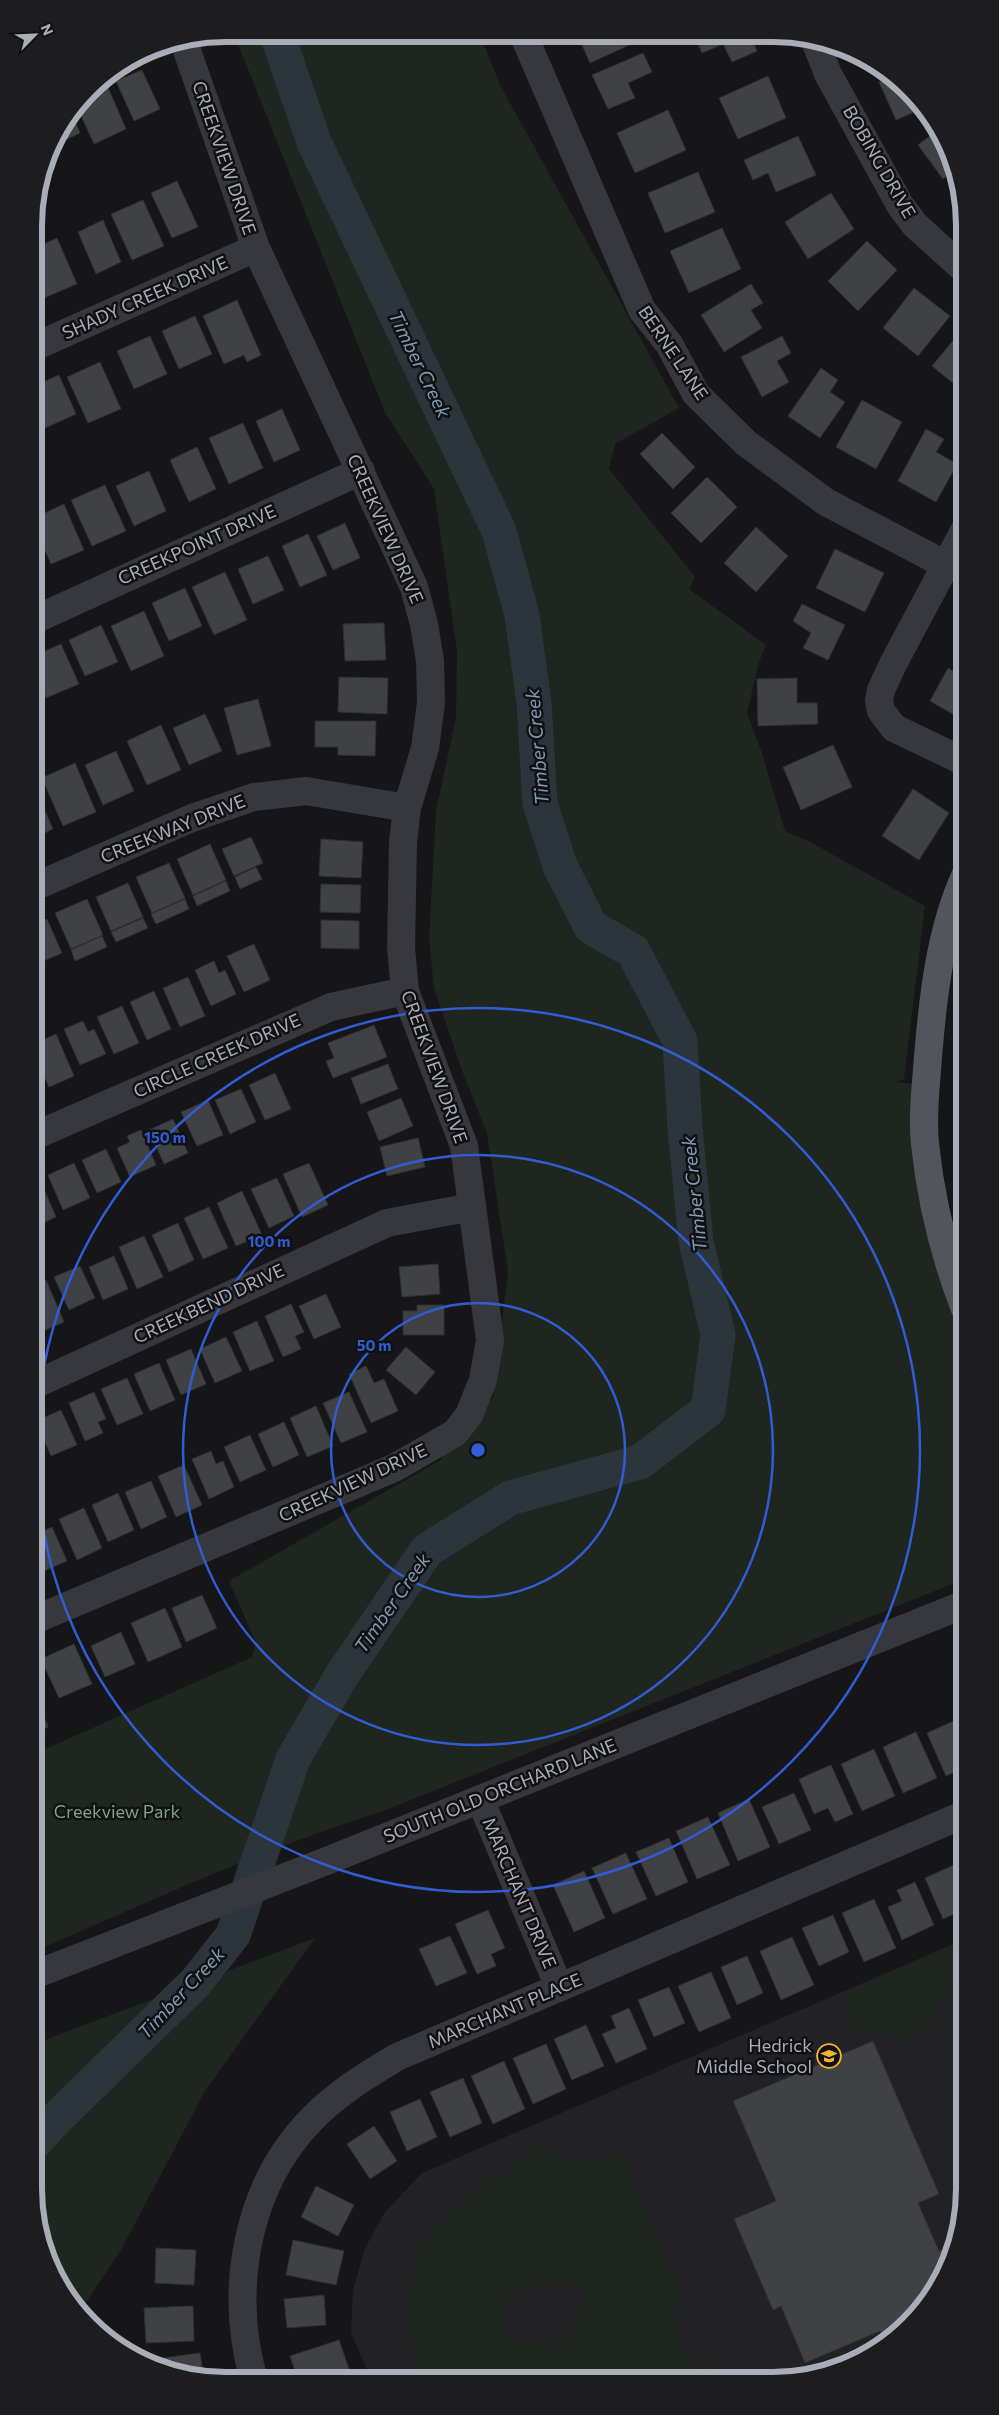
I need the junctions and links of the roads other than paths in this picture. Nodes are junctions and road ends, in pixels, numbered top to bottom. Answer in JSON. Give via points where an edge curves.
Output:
{"nodes":[{"id":1,"x":527,"y":42,"type":"edge"},
{"id":2,"x":186,"y":47,"type":"edge"},
{"id":3,"x":818,"y":48,"type":"edge"},
{"id":4,"x":256,"y":248,"type":"junction"},
{"id":5,"x":956,"y":262,"type":"edge"},
{"id":6,"x":42,"y":343,"type":"edge"},
{"id":7,"x":361,"y":471,"type":"junction"},
{"id":8,"x":956,"y":544,"type":"edge"},
{"id":9,"x":946,"y":566,"type":"junction"},
{"id":10,"x":42,"y":616,"type":"edge"},
{"id":11,"x":956,"y":758,"type":"edge"},
{"id":12,"x":406,"y":808,"type":"junction"},
{"id":13,"x":42,"y":884,"type":"edge"},
{"id":14,"x":956,"y":900,"type":"edge"},
{"id":15,"x":405,"y":991,"type":"junction"},
{"id":16,"x":42,"y":1133,"type":"edge"},
{"id":17,"x":472,"y":1208,"type":"junction"},
{"id":18,"x":956,"y":1286,"type":"edge"},
{"id":19,"x":42,"y":1381,"type":"edge"},
{"id":20,"x":956,"y":1608,"type":"edge"},
{"id":21,"x":42,"y":1617,"type":"edge"},
{"id":22,"x":480,"y":1799,"type":"junction"},
{"id":23,"x":956,"y":1818,"type":"edge"},
{"id":24,"x":42,"y":1972,"type":"edge"},
{"id":25,"x":559,"y":1987,"type":"junction"},
{"id":26,"x":252,"y":2372,"type":"edge"}],
"edges":[{"from":1,"to":9,"type":"street","name":"BERNE LANE","via":[[642,310],[669,344],[696,394],[746,443],[794,480],[826,502]]},
{"from":2,"to":4,"type":"street","name":"CREEKVIEW DRIVE"},
{"from":3,"to":5,"type":"street","name":"BOBING DRIVE","via":[[828,74],[900,205],[914,225]]},
{"from":4,"to":6,"type":"street","name":"SHADY CREEK DRIVE"},
{"from":4,"to":7,"type":"street","name":"CREEKVIEW DRIVE"},
{"from":7,"to":10,"type":"street","name":"CREEKPOINT DRIVE"},
{"from":7,"to":12,"type":"street","name":"CREEKVIEW DRIVE","via":[[414,587],[430,661],[431,703],[425,748]]},
{"from":8,"to":9,"type":"street"},
{"from":9,"to":11,"type":"street","via":[[881,690],[879,701],[881,711],[894,728]]},
{"from":12,"to":13,"type":"street","name":"CREEKWAY DRIVE","via":[[306,791],[254,797],[192,818]]},
{"from":12,"to":15,"type":"street","name":"CREEKVIEW DRIVE","via":[[401,948]]},
{"from":14,"to":18,"type":"main road","via":[[934,995],[924,1142],[938,1226]]},
{"from":15,"to":16,"type":"street","name":"CIRCLE CREEK DRIVE","via":[[331,1007]]},
{"from":15,"to":17,"type":"street","name":"CREEKVIEW DRIVE","via":[[464,1146]]},
{"from":17,"to":19,"type":"street","name":"CREEKBEND DRIVE","via":[[387,1223]]},
{"from":17,"to":21,"type":"street","name":"CREEKVIEW DRIVE","via":[[490,1340],[484,1380],[469,1415],[455,1433],[394,1468]]},
{"from":20,"to":22,"type":"street","name":"SOUTH OLD ORCHARD LANE"},
{"from":22,"to":24,"type":"street","name":"SOUTH OLD ORCHARD LANE"},
{"from":22,"to":25,"type":"street","name":"MARCHANT DRIVE"},
{"from":23,"to":25,"type":"street","name":"MARCHANT PLACE"},
{"from":25,"to":26,"type":"street","name":"MARCHANT PLACE","via":[[397,2057],[351,2085],[311,2120],[277,2164],[256,2214],[244,2260],[242,2309]]}]}
